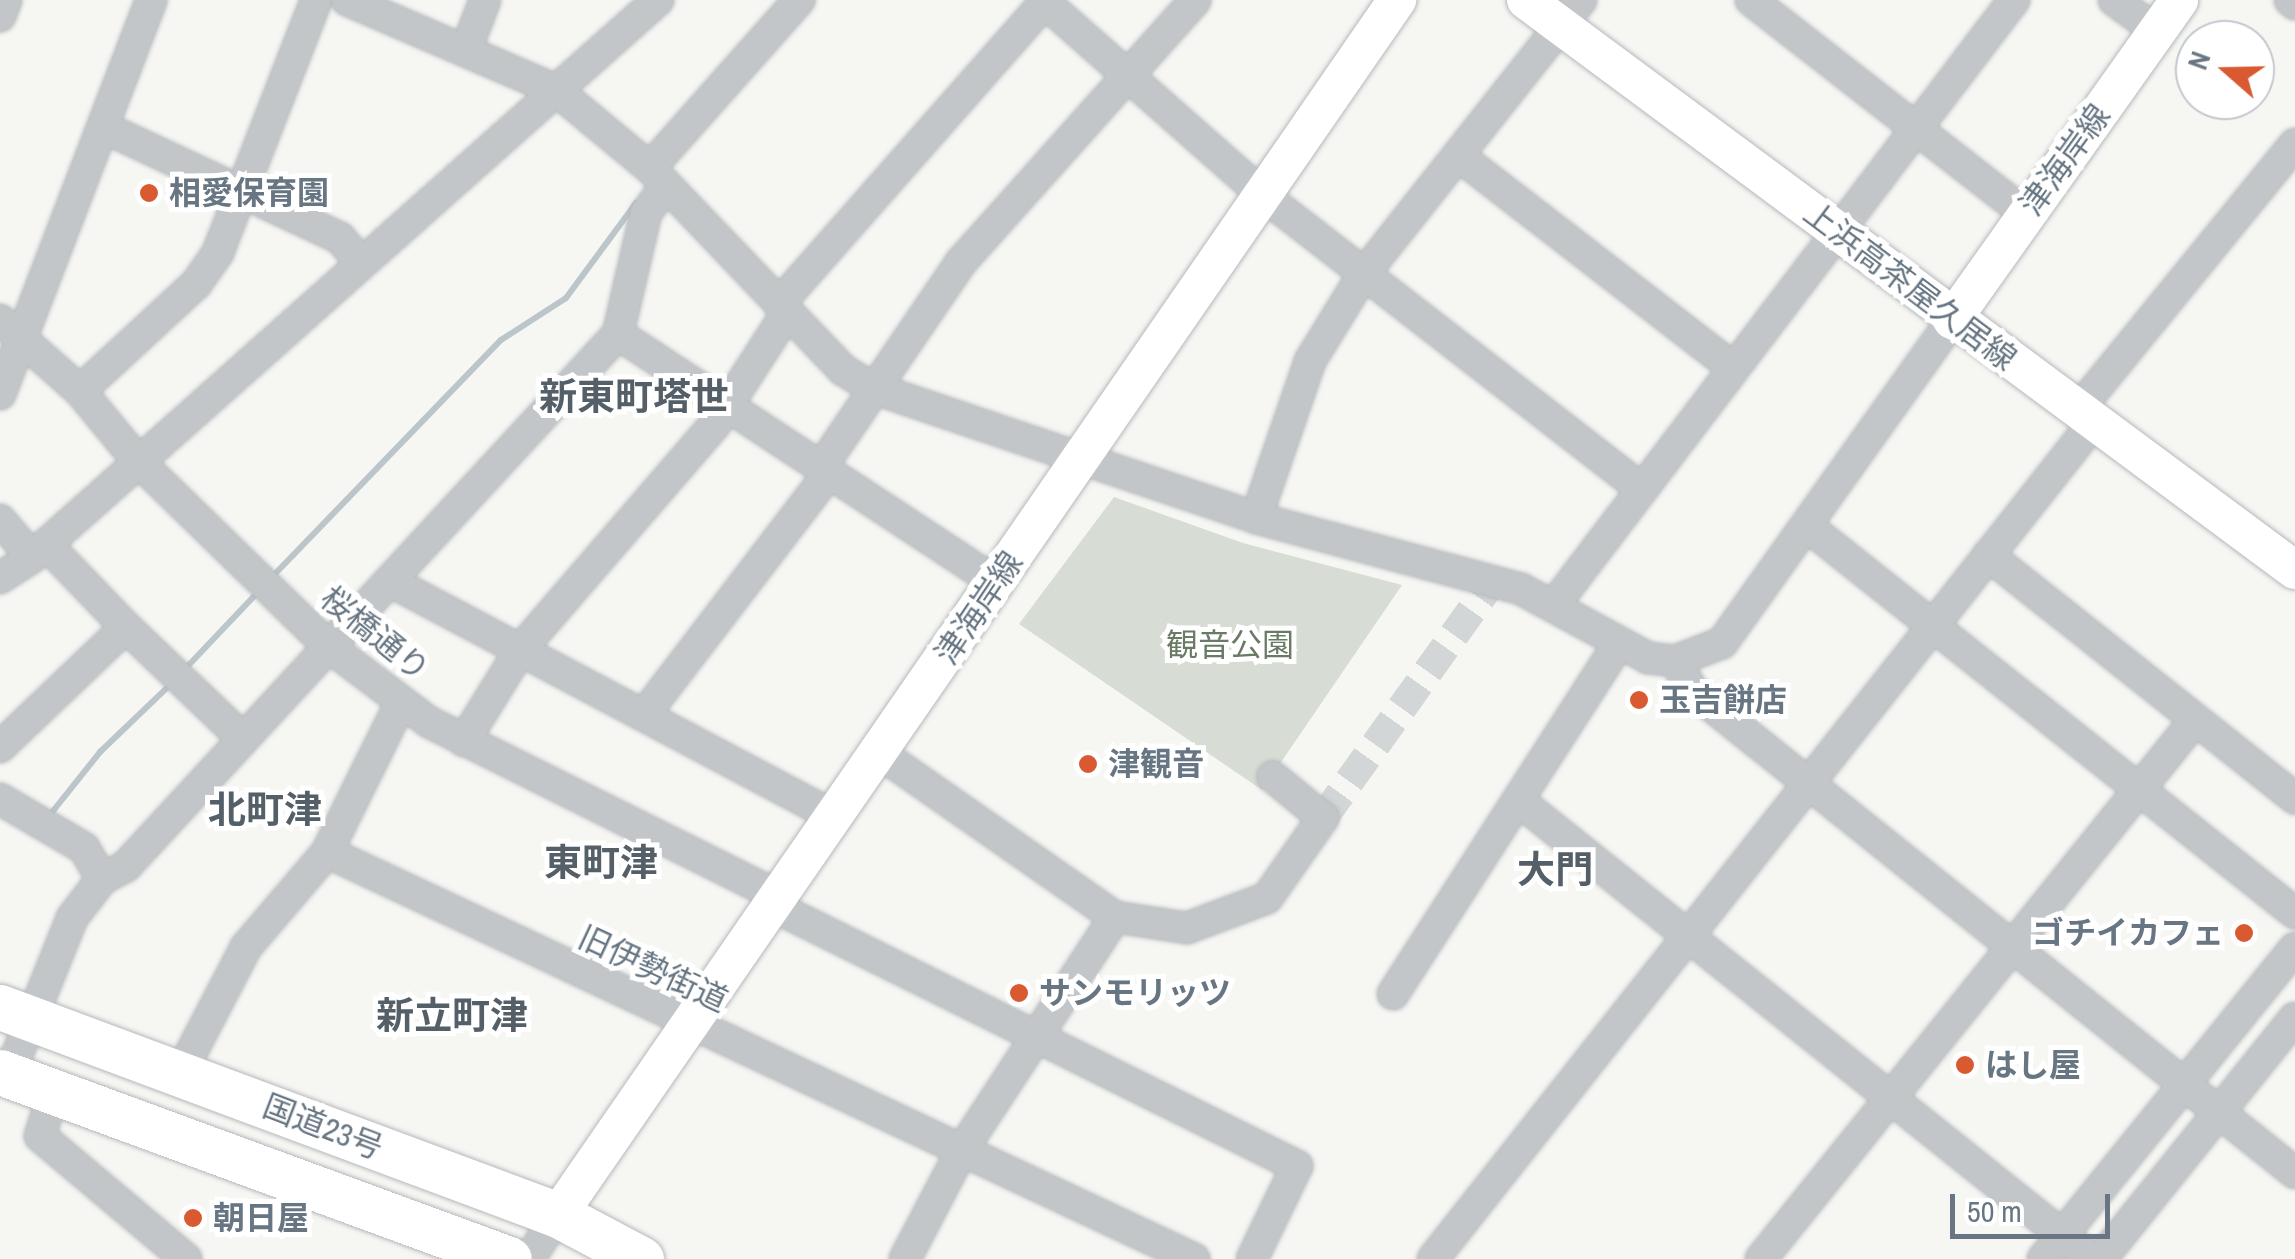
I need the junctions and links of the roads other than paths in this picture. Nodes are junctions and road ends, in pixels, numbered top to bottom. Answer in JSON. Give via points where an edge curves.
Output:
{"nodes":[{"id":1,"x":6,"y":0,"type":"edge"},
{"id":2,"x":151,"y":0,"type":"edge"},
{"id":3,"x":316,"y":0,"type":"edge"},
{"id":4,"x":347,"y":0,"type":"edge"},
{"id":5,"x":484,"y":0,"type":"edge"},
{"id":6,"x":658,"y":0,"type":"edge"},
{"id":7,"x":800,"y":0,"type":"edge"},
{"id":8,"x":1195,"y":0,"type":"edge"},
{"id":9,"x":1397,"y":0,"type":"edge"},
{"id":10,"x":1526,"y":0,"type":"edge"},
{"id":11,"x":2014,"y":0,"type":"edge"},
{"id":12,"x":2114,"y":0,"type":"edge"},
{"id":13,"x":2180,"y":0,"type":"edge"},
{"id":14,"x":1045,"y":1,"type":"edge"},
{"id":15,"x":1759,"y":1,"type":"edge"},
{"id":16,"x":1572,"y":13,"type":"edge"},
{"id":17,"x":0,"y":16,"type":"edge"},
{"id":18,"x":2157,"y":31,"type":"junction"},
{"id":19,"x":466,"y":50,"type":"junction"},
{"id":20,"x":1125,"y":75,"type":"junction"},
{"id":21,"x":556,"y":90,"type":"junction"},
{"id":22,"x":1914,"y":126,"type":"junction"},
{"id":23,"x":103,"y":127,"type":"junction"},
{"id":24,"x":2295,"y":144,"type":"edge"},
{"id":25,"x":1459,"y":156,"type":"junction"},
{"id":26,"x":658,"y":177,"type":"junction"},
{"id":27,"x":241,"y":191,"type":"junction"},
{"id":28,"x":1264,"y":196,"type":"junction"},
{"id":29,"x":2026,"y":214,"type":"junction"},
{"id":30,"x":1836,"y":230,"type":"junction"},
{"id":31,"x":362,"y":262,"type":"junction"},
{"id":32,"x":1363,"y":275,"type":"junction"},
{"id":33,"x":783,"y":308,"type":"junction"},
{"id":34,"x":1952,"y":320,"type":"junction"},
{"id":35,"x":11,"y":329,"type":"edge"},
{"id":36,"x":618,"y":334,"type":"junction"},
{"id":37,"x":1733,"y":368,"type":"junction"},
{"id":38,"x":873,"y":388,"type":"junction"},
{"id":39,"x":80,"y":391,"type":"junction"},
{"id":40,"x":0,"y":394,"type":"edge"},
{"id":41,"x":726,"y":406,"type":"junction"},
{"id":42,"x":2086,"y":416,"type":"junction"},
{"id":43,"x":138,"y":461,"type":"junction"},
{"id":44,"x":1079,"y":461,"type":"junction"},
{"id":45,"x":824,"y":471,"type":"junction"},
{"id":46,"x":1640,"y":488,"type":"junction"},
{"id":47,"x":1256,"y":518,"type":"junction"},
{"id":48,"x":0,"y":520,"type":"edge"},
{"id":49,"x":1807,"y":526,"type":"junction"},
{"id":50,"x":39,"y":550,"type":"junction"},
{"id":51,"x":1988,"y":556,"type":"junction"},
{"id":52,"x":2295,"y":570,"type":"edge"},
{"id":53,"x":0,"y":578,"type":"edge"},
{"id":54,"x":390,"y":581,"type":"junction"},
{"id":55,"x":996,"y":582,"type":"junction"},
{"id":56,"x":1555,"y":604,"type":"junction"},
{"id":57,"x":1931,"y":626,"type":"junction"},
{"id":58,"x":126,"y":627,"type":"junction"},
{"id":59,"x":1618,"y":645,"type":"junction"},
{"id":60,"x":328,"y":646,"type":"junction"},
{"id":61,"x":520,"y":649,"type":"junction"},
{"id":62,"x":1675,"y":662,"type":"junction"},
{"id":63,"x":401,"y":702,"type":"junction"},
{"id":64,"x":644,"y":715,"type":"junction"},
{"id":65,"x":2194,"y":720,"type":"junction"},
{"id":66,"x":243,"y":739,"type":"junction"},
{"id":67,"x":464,"y":740,"type":"junction"},
{"id":68,"x":0,"y":747,"type":"edge"},
{"id":69,"x":881,"y":754,"type":"junction"},
{"id":70,"x":1274,"y":777,"type":"dead end"},
{"id":71,"x":1805,"y":781,"type":"junction"},
{"id":72,"x":2138,"y":790,"type":"junction"},
{"id":73,"x":2295,"y":798,"type":"edge"},
{"id":74,"x":0,"y":799,"type":"edge"},
{"id":75,"x":1518,"y":800,"type":"junction"},
{"id":76,"x":836,"y":818,"type":"junction"},
{"id":77,"x":326,"y":852,"type":"junction"},
{"id":78,"x":102,"y":879,"type":"junction"},
{"id":79,"x":778,"y":903,"type":"junction"},
{"id":80,"x":2295,"y":913,"type":"edge"},
{"id":81,"x":1115,"y":917,"type":"junction"},
{"id":82,"x":1684,"y":934,"type":"junction"},
{"id":83,"x":2012,"y":946,"type":"junction"},
{"id":84,"x":2295,"y":948,"type":"edge"},
{"id":85,"x":1392,"y":994,"type":"dead end"},
{"id":86,"x":16,"y":1012,"type":"edge"},
{"id":87,"x":2295,"y":1018,"type":"edge"},
{"id":88,"x":691,"y":1027,"type":"junction"},
{"id":89,"x":1036,"y":1038,"type":"junction"},
{"id":90,"x":4,"y":1073,"type":"edge"},
{"id":91,"x":180,"y":1074,"type":"junction"},
{"id":92,"x":2185,"y":1084,"type":"junction"},
{"id":93,"x":54,"y":1091,"type":"junction"},
{"id":94,"x":1890,"y":1097,"type":"junction"},
{"id":95,"x":2220,"y":1112,"type":"junction"},
{"id":96,"x":962,"y":1150,"type":"junction"},
{"id":97,"x":2295,"y":1172,"type":"edge"},
{"id":98,"x":558,"y":1215,"type":"junction"},
{"id":99,"x":2053,"y":1247,"type":"edge"},
{"id":100,"x":182,"y":1258,"type":"edge"},
{"id":101,"x":509,"y":1259,"type":"edge"},
{"id":102,"x":530,"y":1259,"type":"edge"},
{"id":103,"x":640,"y":1259,"type":"edge"},
{"id":104,"x":905,"y":1259,"type":"edge"},
{"id":105,"x":1194,"y":1259,"type":"edge"},
{"id":106,"x":1252,"y":1259,"type":"edge"},
{"id":107,"x":1433,"y":1259,"type":"edge"},
{"id":108,"x":1760,"y":1259,"type":"edge"},
{"id":109,"x":2092,"y":1259,"type":"edge"},
{"id":110,"x":2101,"y":1259,"type":"edge"}],
"edges":[{"from":1,"to":17,"type":"street"},
{"from":2,"to":23,"type":"street"},
{"from":3,"to":27,"type":"street"},
{"from":4,"to":19,"type":"street"},
{"from":5,"to":19,"type":"street"},
{"from":6,"to":21,"type":"street"},
{"from":7,"to":26,"type":"street"},
{"from":8,"to":20,"type":"street"},
{"from":9,"to":28,"type":"main road","name":"津海岸線"},
{"from":10,"to":16,"type":"main road","name":"上浜高茶屋久居線"},
{"from":11,"to":22,"type":"street"},
{"from":12,"to":18,"type":"street"},
{"from":13,"to":18,"type":"main road","name":"津海岸線"},
{"from":14,"to":20,"type":"street"},
{"from":14,"to":33,"type":"street"},
{"from":15,"to":22,"type":"street"},
{"from":16,"to":25,"type":"street"},
{"from":16,"to":30,"type":"main road","name":"上浜高茶屋久居線"},
{"from":18,"to":29,"type":"main road","name":"津海岸線"},
{"from":19,"to":21,"type":"street"},
{"from":20,"to":28,"type":"street"},
{"from":20,"to":38,"type":"street","via":[[962,261]]},
{"from":21,"to":26,"type":"street"},
{"from":21,"to":31,"type":"street"},
{"from":22,"to":29,"type":"street"},
{"from":22,"to":30,"type":"street"},
{"from":23,"to":27,"type":"street"},
{"from":23,"to":35,"type":"street"},
{"from":24,"to":42,"type":"street"},
{"from":25,"to":32,"type":"street"},
{"from":25,"to":37,"type":"street"},
{"from":26,"to":33,"type":"street"},
{"from":26,"to":36,"type":"street"},
{"from":27,"to":31,"type":"street","via":[[340,238]]},
{"from":27,"to":39,"type":"street","via":[[218,252],[196,284]]},
{"from":28,"to":32,"type":"street"},
{"from":28,"to":44,"type":"main road","name":"津海岸線"},
{"from":29,"to":34,"type":"main road","name":"津海岸線"},
{"from":30,"to":34,"type":"main road","name":"上浜高茶屋久居線"},
{"from":30,"to":37,"type":"street"},
{"from":31,"to":43,"type":"street"},
{"from":32,"to":46,"type":"street"},
{"from":32,"to":47,"type":"street","via":[[1310,361]]},
{"from":33,"to":38,"type":"street","via":[[844,370]]},
{"from":33,"to":41,"type":"street"},
{"from":34,"to":42,"type":"main road","name":"上浜高茶屋久居線"},
{"from":34,"to":49,"type":"street"},
{"from":35,"to":39,"type":"street","name":"桜橋通り"},
{"from":35,"to":40,"type":"street"},
{"from":36,"to":41,"type":"street"},
{"from":36,"to":54,"type":"street"},
{"from":37,"to":46,"type":"street"},
{"from":38,"to":44,"type":"street"},
{"from":38,"to":45,"type":"street"},
{"from":39,"to":43,"type":"street","name":"桜橋通り"},
{"from":41,"to":45,"type":"street"},
{"from":41,"to":61,"type":"street"},
{"from":42,"to":51,"type":"street"},
{"from":42,"to":52,"type":"main road","name":"上浜高茶屋久居線"},
{"from":43,"to":50,"type":"street"},
{"from":43,"to":60,"type":"street","name":"桜橋通り"},
{"from":44,"to":47,"type":"street"},
{"from":44,"to":55,"type":"main road","name":"津海岸線"},
{"from":45,"to":55,"type":"street"},
{"from":45,"to":64,"type":"street"},
{"from":46,"to":56,"type":"street"},
{"from":47,"to":56,"type":"street"},
{"from":48,"to":50,"type":"street"},
{"from":49,"to":57,"type":"street"},
{"from":49,"to":62,"type":"street","via":[[1722,643]]},
{"from":50,"to":53,"type":"street"},
{"from":50,"to":58,"type":"street"},
{"from":51,"to":57,"type":"street"},
{"from":51,"to":65,"type":"street"},
{"from":54,"to":60,"type":"street"},
{"from":54,"to":61,"type":"street"},
{"from":55,"to":69,"type":"main road","name":"津海岸線"},
{"from":56,"to":59,"type":"street"},
{"from":57,"to":71,"type":"street"},
{"from":57,"to":72,"type":"street"},
{"from":58,"to":66,"type":"street"},
{"from":58,"to":68,"type":"street"},
{"from":59,"to":62,"type":"street"},
{"from":59,"to":75,"type":"street"},
{"from":60,"to":63,"type":"street","name":"桜橋通り"},
{"from":60,"to":66,"type":"street"},
{"from":61,"to":64,"type":"street"},
{"from":61,"to":67,"type":"street"},
{"from":62,"to":71,"type":"street","via":[[1693,691]]},
{"from":63,"to":67,"type":"street","name":"桜橋通り"},
{"from":63,"to":77,"type":"street"},
{"from":64,"to":76,"type":"street"},
{"from":65,"to":72,"type":"street"},
{"from":65,"to":73,"type":"street"},
{"from":66,"to":78,"type":"street","via":[[126,866]]},
{"from":67,"to":79,"type":"street","name":"桜橋通り"},
{"from":69,"to":76,"type":"main road","name":"津海岸線"},
{"from":69,"to":81,"type":"street"},
{"from":70,"to":81,"type":"street","via":[[1323,818],[1273,902],[1187,928]]},
{"from":71,"to":82,"type":"street"},
{"from":71,"to":83,"type":"street"},
{"from":72,"to":80,"type":"street"},
{"from":72,"to":83,"type":"street"},
{"from":74,"to":78,"type":"street","via":[[84,848]]},
{"from":75,"to":82,"type":"street"},
{"from":75,"to":85,"type":"street"},
{"from":76,"to":79,"type":"main road","name":"津海岸線"},
{"from":77,"to":88,"type":"street","name":"旧伊勢街道"},
{"from":77,"to":91,"type":"street","via":[[246,947]]},
{"from":78,"to":86,"type":"street"},
{"from":79,"to":88,"type":"main road","name":"津海岸線"},
{"from":79,"to":89,"type":"street","name":"桜橋通り"},
{"from":81,"to":89,"type":"street"},
{"from":82,"to":94,"type":"street"},
{"from":82,"to":107,"type":"street"},
{"from":83,"to":92,"type":"street"},
{"from":83,"to":94,"type":"street"},
{"from":84,"to":92,"type":"street"},
{"from":86,"to":90,"type":"street"},
{"from":86,"to":91,"type":"highway","name":"国道23号"},
{"from":87,"to":95,"type":"street"},
{"from":88,"to":96,"type":"street","name":"旧伊勢街道"},
{"from":88,"to":98,"type":"main road","name":"津海岸線"},
{"from":89,"to":96,"type":"street"},
{"from":89,"to":106,"type":"street","name":"桜橋通り","via":[[1297,1166]]},
{"from":90,"to":93,"type":"highway","name":"国道23号"},
{"from":91,"to":98,"type":"highway","name":"国道23号"},
{"from":92,"to":95,"type":"street"},
{"from":92,"to":99,"type":"street"},
{"from":93,"to":100,"type":"street","via":[[40,1136]]},
{"from":93,"to":101,"type":"highway","name":"国道23号"},
{"from":94,"to":99,"type":"street"},
{"from":94,"to":108,"type":"street"},
{"from":95,"to":97,"type":"street"},
{"from":95,"to":110,"type":"street"},
{"from":96,"to":104,"type":"street"},
{"from":96,"to":105,"type":"street","name":"旧伊勢街道"},
{"from":98,"to":102,"type":"street"},
{"from":98,"to":103,"type":"highway","name":"国道23号"},
{"from":99,"to":109,"type":"street"}]}
